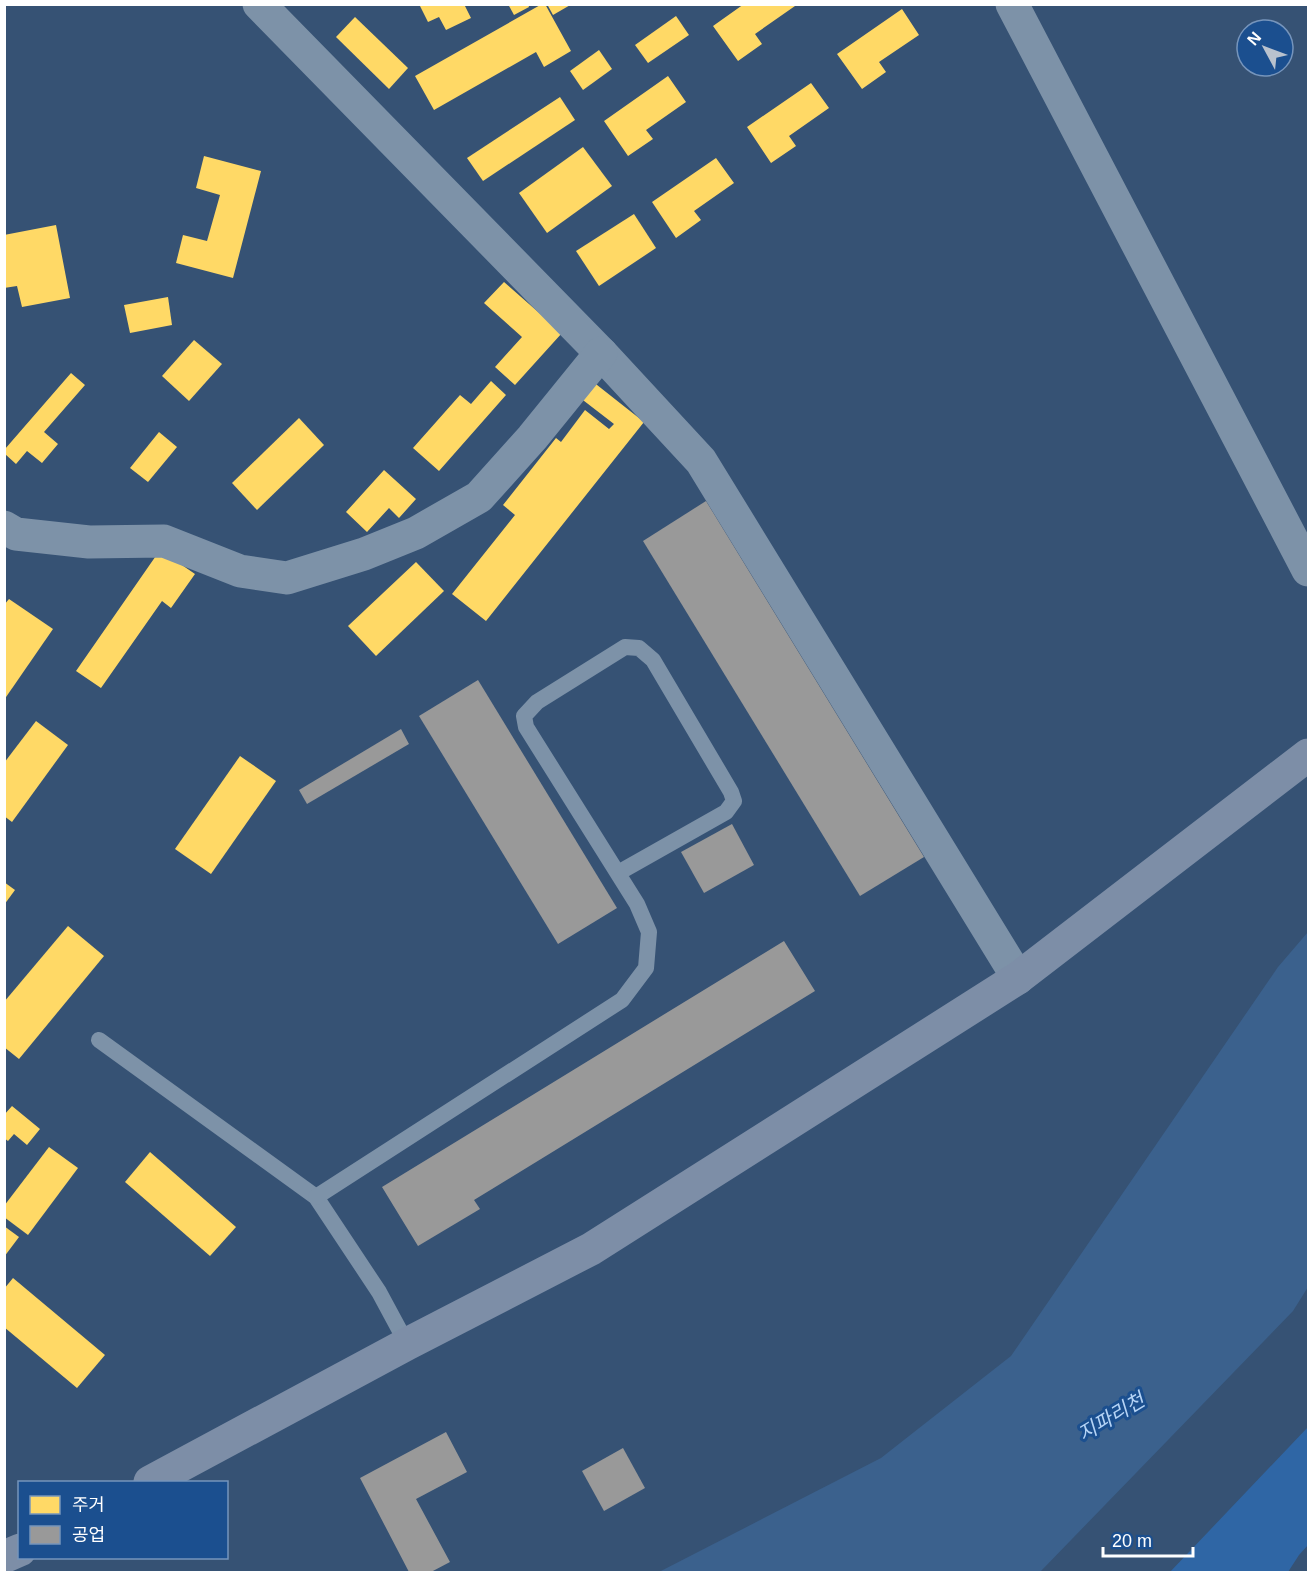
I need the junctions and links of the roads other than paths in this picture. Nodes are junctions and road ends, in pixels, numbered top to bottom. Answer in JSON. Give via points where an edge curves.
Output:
{"nodes":[{"id":1,"x":259,"y":4,"type":"edge"},
{"id":2,"x":1012,"y":4,"type":"edge"},
{"id":3,"x":601,"y":353,"type":"junction"},
{"id":4,"x":4,"y":527,"type":"edge"},
{"id":5,"x":1308,"y":570,"type":"edge"},
{"id":6,"x":1308,"y":755,"type":"edge"},
{"id":7,"x":618,"y":873,"type":"junction"},
{"id":8,"x":1018,"y":978,"type":"junction"},
{"id":9,"x":99,"y":1040,"type":"dead end"},
{"id":10,"x":316,"y":1197,"type":"junction"},
{"id":11,"x":407,"y":1344,"type":"junction"},
{"id":12,"x":152,"y":1481,"type":"edge"},
{"id":13,"x":18,"y":1551,"type":"edge"},
{"id":14,"x":4,"y":1557,"type":"edge"}],
"edges":[{"from":1,"to":3,"type":"street"},
{"from":2,"to":5,"type":"street"},
{"from":3,"to":4,"type":"street","via":[[480,497],[416,533],[288,578],[240,571],[164,541],[89,542],[16,534]]},
{"from":3,"to":8,"type":"street","via":[[701,461]]},
{"from":6,"to":8,"type":"main road"},
{"from":7,"to":7,"type":"lane","via":[[524,717],[537,702],[625,647],[639,648],[653,660],[734,801],[726,812]]},
{"from":7,"to":10,"type":"lane","via":[[649,932],[646,968],[622,1000]]},
{"from":8,"to":11,"type":"main road","via":[[591,1249]]},
{"from":9,"to":10,"type":"lane"},
{"from":10,"to":11,"type":"lane","via":[[379,1292]]},
{"from":11,"to":12,"type":"main road"},
{"from":13,"to":14,"type":"main road"}]}
